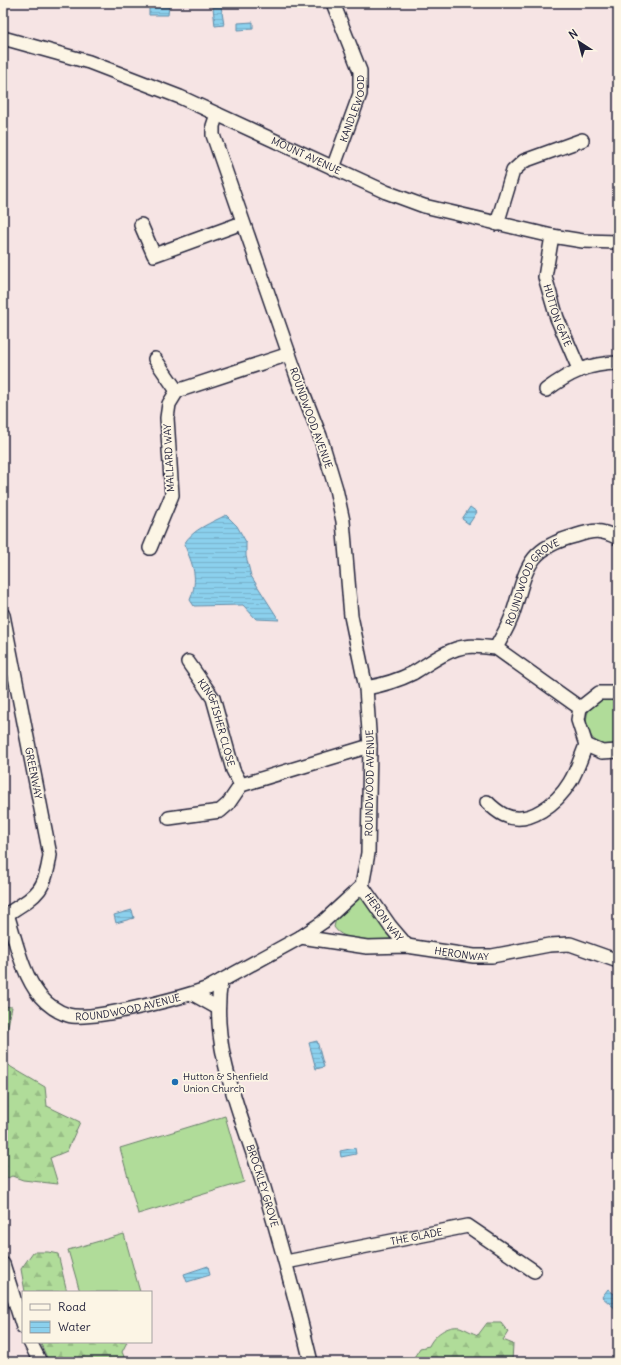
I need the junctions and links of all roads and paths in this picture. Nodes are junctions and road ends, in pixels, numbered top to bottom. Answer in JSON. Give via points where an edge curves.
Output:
{"nodes":[{"id":1,"x":333,"y":3,"type":"edge"},
{"id":2,"x":3,"y":38,"type":"edge"},
{"id":3,"x":217,"y":114,"type":"junction"},
{"id":4,"x":582,"y":140,"type":"dead end"},
{"id":5,"x":333,"y":168,"type":"junction"},
{"id":6,"x":242,"y":223,"type":"junction"},
{"id":7,"x":497,"y":224,"type":"junction"},
{"id":8,"x":140,"y":225,"type":"dead end"},
{"id":9,"x":552,"y":236,"type":"junction"},
{"id":10,"x":618,"y":242,"type":"edge"},
{"id":11,"x":289,"y":354,"type":"junction"},
{"id":12,"x":155,"y":359,"type":"dead end"},
{"id":13,"x":618,"y":363,"type":"edge"},
{"id":14,"x":579,"y":369,"type":"junction"},
{"id":15,"x":546,"y":390,"type":"dead end"},
{"id":16,"x":176,"y":391,"type":"junction"},
{"id":17,"x":618,"y":538,"type":"edge"},
{"id":18,"x":150,"y":548,"type":"dead end"},
{"id":19,"x":3,"y":616,"type":"edge"},
{"id":20,"x":496,"y":648,"type":"junction"},
{"id":21,"x":188,"y":662,"type":"dead end"},
{"id":22,"x":366,"y":688,"type":"junction"},
{"id":23,"x":618,"y":692,"type":"edge"},
{"id":24,"x":580,"y":708,"type":"junction"},
{"id":25,"x":586,"y":745,"type":"junction"},
{"id":26,"x":370,"y":746,"type":"junction"},
{"id":27,"x":618,"y":751,"type":"edge"},
{"id":28,"x":241,"y":785,"type":"junction"},
{"id":29,"x":487,"y":802,"type":"dead end"},
{"id":30,"x":169,"y":818,"type":"dead end"},
{"id":31,"x":362,"y":886,"type":"junction"},
{"id":32,"x":5,"y":915,"type":"edge"},
{"id":33,"x":301,"y":937,"type":"junction"},
{"id":34,"x":407,"y":946,"type":"junction"},
{"id":35,"x":618,"y":961,"type":"edge"},
{"id":36,"x":221,"y":981,"type":"junction"},
{"id":37,"x":193,"y":994,"type":"junction"},
{"id":38,"x":218,"y":1008,"type":"junction"},
{"id":39,"x":286,"y":1262,"type":"junction"},
{"id":40,"x":3,"y":1264,"type":"edge"},
{"id":41,"x":534,"y":1271,"type":"dead end"},
{"id":42,"x":6,"y":1287,"type":"edge"},
{"id":43,"x":22,"y":1325,"type":"edge"},
{"id":44,"x":30,"y":1343,"type":"edge"},
{"id":45,"x":40,"y":1362,"type":"edge"},
{"id":46,"x":311,"y":1362,"type":"edge"}],
"edges":[{"from":1,"to":5,"type":"street","name":"KANDLEWOOD","via":[[360,71],[360,94]]},
{"from":2,"to":3,"type":"street","name":"MOUNT AVENUE","via":[[89,62],[180,96]]},
{"from":3,"to":5,"type":"street","name":"MOUNT AVENUE"},
{"from":3,"to":6,"type":"street","name":"ROUNDWOOD AVENUE","via":[[213,135]]},
{"from":4,"to":7,"type":"street","via":[[524,161],[513,172]]},
{"from":5,"to":7,"type":"street","name":"MOUNT AVENUE","via":[[424,206]]},
{"from":6,"to":8,"type":"street","via":[[154,255]]},
{"from":6,"to":11,"type":"street","name":"ROUNDWOOD AVENUE"},
{"from":7,"to":9,"type":"street","name":"MOUNT AVENUE"},
{"from":9,"to":10,"type":"street","name":"MOUNT AVENUE","via":[[583,241]]},
{"from":9,"to":14,"type":"street","name":"HUTTON GATE","via":[[545,277],[557,318]]},
{"from":11,"to":16,"type":"street"},
{"from":11,"to":22,"type":"street","name":"ROUNDWOOD AVENUE","via":[[320,436],[344,521],[351,616]]},
{"from":12,"to":16,"type":"street"},
{"from":13,"to":14,"type":"street"},
{"from":14,"to":15,"type":"street"},
{"from":16,"to":18,"type":"street","name":"MALLARD WAY","via":[[169,404],[167,418],[172,495]]},
{"from":17,"to":20,"type":"street","name":"ROUNDWOOD GROVE","via":[[595,530],[547,546],[528,567],[511,617]]},
{"from":19,"to":32,"type":"street","name":"GREENWAY","via":[[50,855],[47,874],[37,894]]},
{"from":20,"to":22,"type":"street","via":[[456,648],[390,684]]},
{"from":20,"to":24,"type":"street"},
{"from":21,"to":28,"type":"street","name":"KINGFISHER CLOSE","via":[[213,698],[233,770]]},
{"from":22,"to":26,"type":"street","name":"ROUNDWOOD AVENUE"},
{"from":23,"to":24,"type":"street","via":[[599,693]]},
{"from":24,"to":25,"type":"street","via":[[578,720]]},
{"from":25,"to":27,"type":"street","via":[[602,752]]},
{"from":25,"to":29,"type":"street","via":[[570,782],[540,812],[528,817],[505,816]]},
{"from":26,"to":28,"type":"street"},
{"from":26,"to":31,"type":"street","name":"ROUNDWOOD AVENUE","via":[[368,853]]},
{"from":28,"to":30,"type":"street","via":[[220,811]]},
{"from":31,"to":33,"type":"street","name":"ROUNDWOOD AVENUE","via":[[323,922]]},
{"from":31,"to":34,"type":"street","name":"HERON WAY"},
{"from":32,"to":37,"type":"street","name":"ROUNDWOOD AVENUE","via":[[28,975],[40,996],[54,1008],[68,1015],[102,1014]]},
{"from":33,"to":34,"type":"street","name":"HERONWAY","via":[[366,947]]},
{"from":33,"to":36,"type":"street","name":"ROUNDWOOD AVENUE"},
{"from":34,"to":35,"type":"street","name":"HERONWAY","via":[[474,956],[492,956],[549,945],[570,944]]},
{"from":36,"to":37,"type":"street","name":"ROUNDWOOD AVENUE"},
{"from":36,"to":38,"type":"street","name":"BROCKLEY GROVE"},
{"from":37,"to":38,"type":"street"},
{"from":38,"to":39,"type":"street","name":"BROCKLEY GROVE","via":[[224,1060]]},
{"from":39,"to":41,"type":"street","name":"THE GLADE","via":[[468,1226]]},
{"from":39,"to":46,"type":"street","name":"BROCKLEY GROVE"},
{"from":40,"to":42,"type":"street"},
{"from":42,"to":43,"type":"street"},
{"from":44,"to":45,"type":"street"}]}
